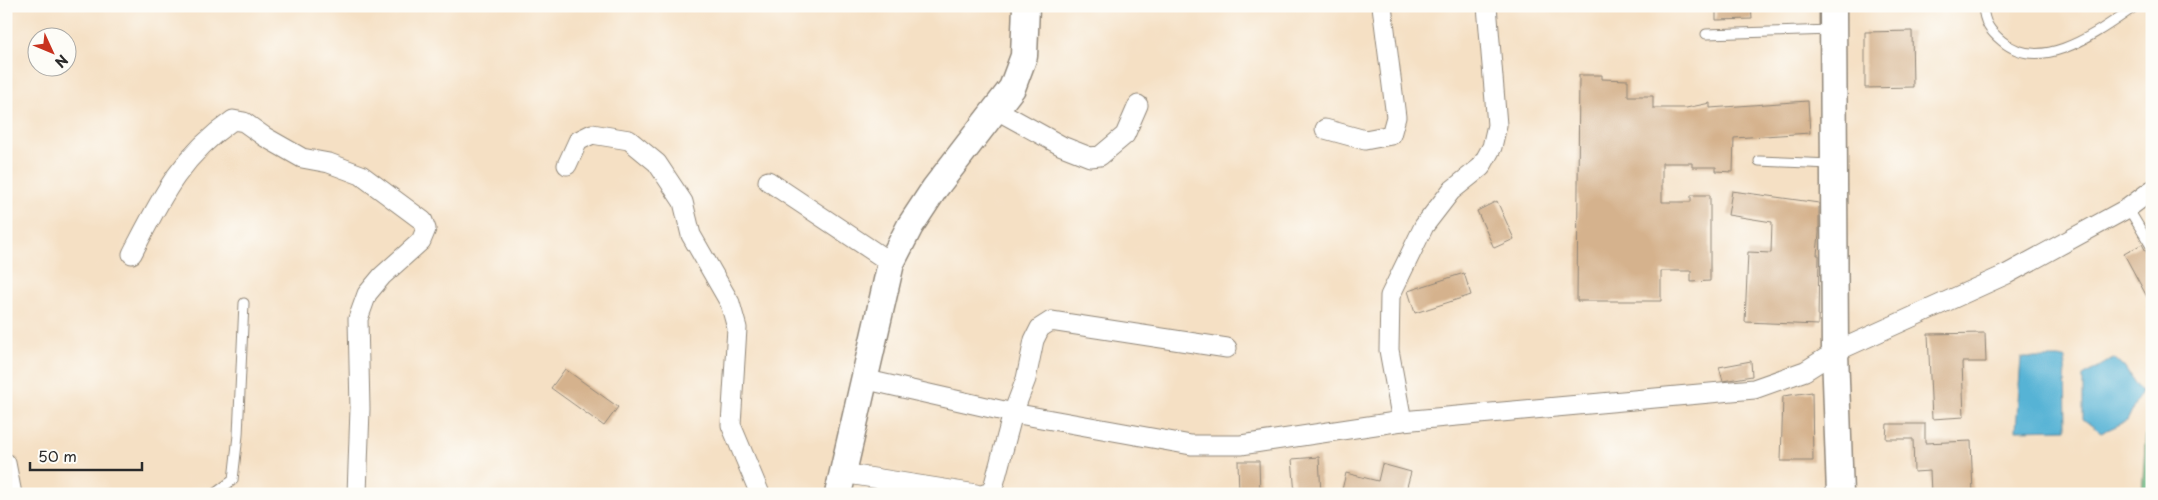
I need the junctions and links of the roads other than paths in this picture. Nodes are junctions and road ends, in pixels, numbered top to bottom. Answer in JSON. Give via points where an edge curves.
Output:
{"nodes":[{"id":1,"x":1026,"y":6,"type":"edge"},
{"id":2,"x":1382,"y":6,"type":"edge"},
{"id":3,"x":1487,"y":6,"type":"edge"},
{"id":4,"x":1983,"y":6,"type":"edge"},
{"id":5,"x":2136,"y":6,"type":"edge"},
{"id":6,"x":1832,"y":18,"type":"edge"},
{"id":7,"x":1706,"y":34,"type":"dead end"},
{"id":8,"x":1138,"y":105,"type":"dead end"},
{"id":9,"x":995,"y":109,"type":"junction"},
{"id":10,"x":1325,"y":130,"type":"dead end"},
{"id":11,"x":1759,"y":161,"type":"dead end"},
{"id":12,"x":1834,"y":164,"type":"junction"},
{"id":13,"x":567,"y":165,"type":"dead end"},
{"id":14,"x":768,"y":181,"type":"dead end"},
{"id":15,"x":2152,"y":190,"type":"edge"},
{"id":16,"x":2128,"y":208,"type":"junction"},
{"id":17,"x":2152,"y":248,"type":"edge"},
{"id":18,"x":132,"y":254,"type":"dead end"},
{"id":19,"x":891,"y":263,"type":"junction"},
{"id":20,"x":244,"y":303,"type":"dead end"},
{"id":21,"x":1227,"y":348,"type":"dead end"},
{"id":22,"x":1835,"y":352,"type":"junction"},
{"id":23,"x":863,"y":379,"type":"junction"},
{"id":24,"x":1012,"y":413,"type":"junction"},
{"id":25,"x":1402,"y":420,"type":"junction"},
{"id":26,"x":6,"y":462,"type":"edge"},
{"id":27,"x":840,"y":484,"type":"edge"},
{"id":28,"x":12,"y":494,"type":"edge"},
{"id":29,"x":214,"y":494,"type":"edge"},
{"id":30,"x":357,"y":494,"type":"edge"},
{"id":31,"x":760,"y":494,"type":"edge"},
{"id":32,"x":976,"y":494,"type":"edge"},
{"id":33,"x":984,"y":494,"type":"edge"},
{"id":34,"x":1840,"y":494,"type":"edge"}],
"edges":[{"from":1,"to":9,"type":"street","via":[[1024,56],[1012,88]]},
{"from":2,"to":10,"type":"street","via":[[1396,117],[1391,136],[1365,140]]},
{"from":3,"to":25,"type":"street","via":[[1496,125],[1492,147],[1481,167],[1451,191],[1424,226],[1390,296],[1389,350]]},
{"from":4,"to":5,"type":"lane","via":[[1989,30],[2023,53],[2049,52],[2075,45]]},
{"from":6,"to":7,"type":"lane"},
{"from":6,"to":12,"type":"street"},
{"from":8,"to":9,"type":"street","via":[[1125,135],[1100,156],[1090,157],[1062,146]]},
{"from":9,"to":19,"type":"street","via":[[935,188]]},
{"from":11,"to":12,"type":"lane"},
{"from":12,"to":22,"type":"street"},
{"from":13,"to":31,"type":"street","via":[[578,141],[592,134],[628,140],[657,163],[684,202],[691,235],[730,302],[734,316],[737,328],[731,425]]},
{"from":14,"to":19,"type":"street"},
{"from":15,"to":16,"type":"street"},
{"from":16,"to":17,"type":"lane"},
{"from":16,"to":22,"type":"street","via":[[2007,274]]},
{"from":18,"to":30,"type":"street","via":[[166,189],[193,154],[233,120],[244,122],[302,158],[329,163],[361,176],[423,222],[426,229],[421,241],[367,294],[358,318],[360,409]]},
{"from":19,"to":23,"type":"street"},
{"from":20,"to":29,"type":"lane","via":[[233,480]]},
{"from":21,"to":24,"type":"street","via":[[1050,321],[1040,328],[1034,340],[1026,379]]},
{"from":22,"to":25,"type":"street","via":[[1804,370],[1754,389]]},
{"from":22,"to":34,"type":"street"},
{"from":23,"to":24,"type":"street"},
{"from":23,"to":27,"type":"street"},
{"from":24,"to":25,"type":"street","via":[[1191,445],[1241,445]]},
{"from":24,"to":33,"type":"street","via":[[993,488]]},
{"from":26,"to":28,"type":"street"},
{"from":27,"to":32,"type":"street"}]}
